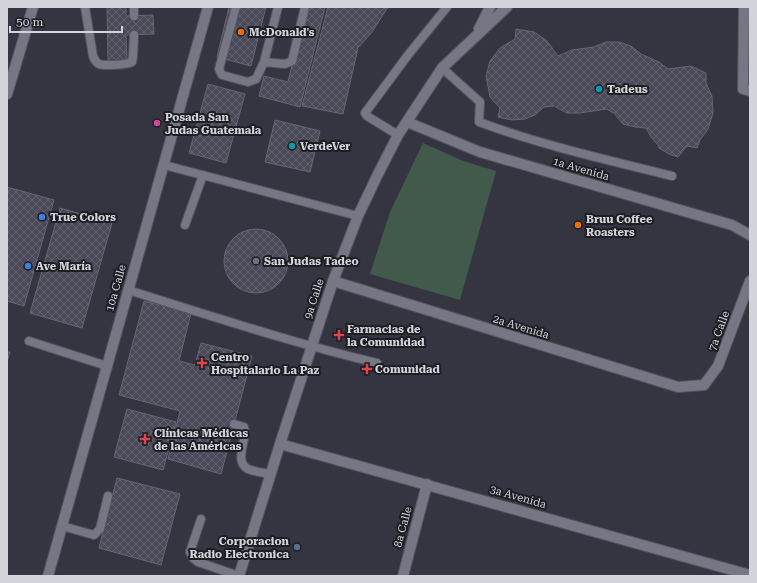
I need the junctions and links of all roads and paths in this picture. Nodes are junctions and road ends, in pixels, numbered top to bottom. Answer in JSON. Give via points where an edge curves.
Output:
{"nodes":[{"id":1,"x":32,"y":7,"type":"edge"},
{"id":2,"x":86,"y":7,"type":"edge"},
{"id":3,"x":208,"y":7,"type":"edge"},
{"id":4,"x":236,"y":7,"type":"edge"},
{"id":5,"x":278,"y":7,"type":"edge"},
{"id":6,"x":305,"y":7,"type":"edge"},
{"id":7,"x":447,"y":7,"type":"edge"},
{"id":8,"x":490,"y":7,"type":"edge"},
{"id":9,"x":507,"y":7,"type":"edge"},
{"id":10,"x":744,"y":7,"type":"edge"},
{"id":11,"x":476,"y":34,"type":"junction"},
{"id":12,"x":134,"y":35,"type":"dead end"},
{"id":13,"x":264,"y":62,"type":"junction"},
{"id":14,"x":442,"y":68,"type":"junction"},
{"id":15,"x":8,"y":89,"type":"edge"},
{"id":16,"x":750,"y":91,"type":"edge"},
{"id":17,"x":406,"y":122,"type":"junction"},
{"id":18,"x":398,"y":135,"type":"junction"},
{"id":19,"x":164,"y":164,"type":"junction"},
{"id":20,"x":203,"y":175,"type":"junction"},
{"id":21,"x":672,"y":176,"type":"dead end"},
{"id":22,"x":358,"y":216,"type":"junction"},
{"id":23,"x":185,"y":224,"type":"dead end"},
{"id":24,"x":750,"y":235,"type":"edge"},
{"id":25,"x":333,"y":281,"type":"junction"},
{"id":26,"x":750,"y":282,"type":"edge"},
{"id":27,"x":128,"y":290,"type":"junction"},
{"id":28,"x":29,"y":341,"type":"dead end"},
{"id":29,"x":311,"y":346,"type":"junction"},
{"id":30,"x":377,"y":363,"type":"dead end"},
{"id":31,"x":107,"y":366,"type":"junction"},
{"id":32,"x":704,"y":385,"type":"joint"},
{"id":33,"x":234,"y":424,"type":"dead end"},
{"id":34,"x":280,"y":444,"type":"junction"},
{"id":35,"x":270,"y":474,"type":"junction"},
{"id":36,"x":427,"y":484,"type":"junction"},
{"id":37,"x":108,"y":496,"type":"dead end"},
{"id":38,"x":201,"y":519,"type":"dead end"},
{"id":39,"x":62,"y":526,"type":"junction"},
{"id":40,"x":750,"y":575,"type":"edge"},
{"id":41,"x":48,"y":576,"type":"edge"},
{"id":42,"x":239,"y":576,"type":"edge"},
{"id":43,"x":402,"y":576,"type":"edge"}],
"edges":[{"from":1,"to":15,"type":"street"},
{"from":2,"to":12,"type":"lane","via":[[96,62],[132,62]]},
{"from":3,"to":19,"type":"street","name":"10a Calle"},
{"from":4,"to":13,"type":"lane","via":[[220,72],[222,75],[252,82]]},
{"from":5,"to":13,"type":"lane"},
{"from":6,"to":13,"type":"lane","via":[[292,61],[285,64]]},
{"from":7,"to":18,"type":"lane","via":[[408,54],[365,113]]},
{"from":8,"to":11,"type":"street","name":"9a Calle"},
{"from":9,"to":11,"type":"street","name":"9a Calle"},
{"from":10,"to":16,"type":"street","via":[[743,89]]},
{"from":11,"to":14,"type":"street","name":"9a Calle"},
{"from":14,"to":17,"type":"street","name":"9a Calle"},
{"from":14,"to":21,"type":"lane","via":[[480,102],[479,122],[577,152]]},
{"from":17,"to":18,"type":"street","name":"9a Calle"},
{"from":17,"to":24,"type":"street","name":"1a Avenida","via":[[480,152],[732,224]]},
{"from":18,"to":22,"type":"street","name":"9a Calle"},
{"from":19,"to":20,"type":"lane"},
{"from":19,"to":27,"type":"street","name":"10a Calle"},
{"from":20,"to":22,"type":"lane"},
{"from":20,"to":23,"type":"lane"},
{"from":22,"to":25,"type":"street","name":"9a Calle"},
{"from":25,"to":29,"type":"street","name":"9a Calle"},
{"from":25,"to":32,"type":"street","name":"2a Avenida","via":[[678,388]]},
{"from":26,"to":32,"type":"street","name":"7a Calle","via":[[718,366]]},
{"from":27,"to":29,"type":"lane"},
{"from":27,"to":31,"type":"street","name":"10a Calle"},
{"from":28,"to":31,"type":"lane"},
{"from":29,"to":30,"type":"lane"},
{"from":29,"to":34,"type":"street","name":"9a Calle"},
{"from":31,"to":39,"type":"street","name":"10a Calle"},
{"from":33,"to":35,"type":"lane","via":[[244,427],[245,430],[242,463],[250,470]]},
{"from":34,"to":35,"type":"street","name":"9a Calle"},
{"from":34,"to":36,"type":"street","name":"3a Avenida"},
{"from":35,"to":42,"type":"street","name":"9a Calle"},
{"from":36,"to":40,"type":"street","name":"3a Avenida"},
{"from":36,"to":43,"type":"street","name":"8a Calle"},
{"from":37,"to":39,"type":"lane","via":[[100,529],[94,535]]},
{"from":38,"to":42,"type":"lane","via":[[190,552],[194,558],[198,562]]},
{"from":39,"to":41,"type":"street","name":"10a Calle"}]}
